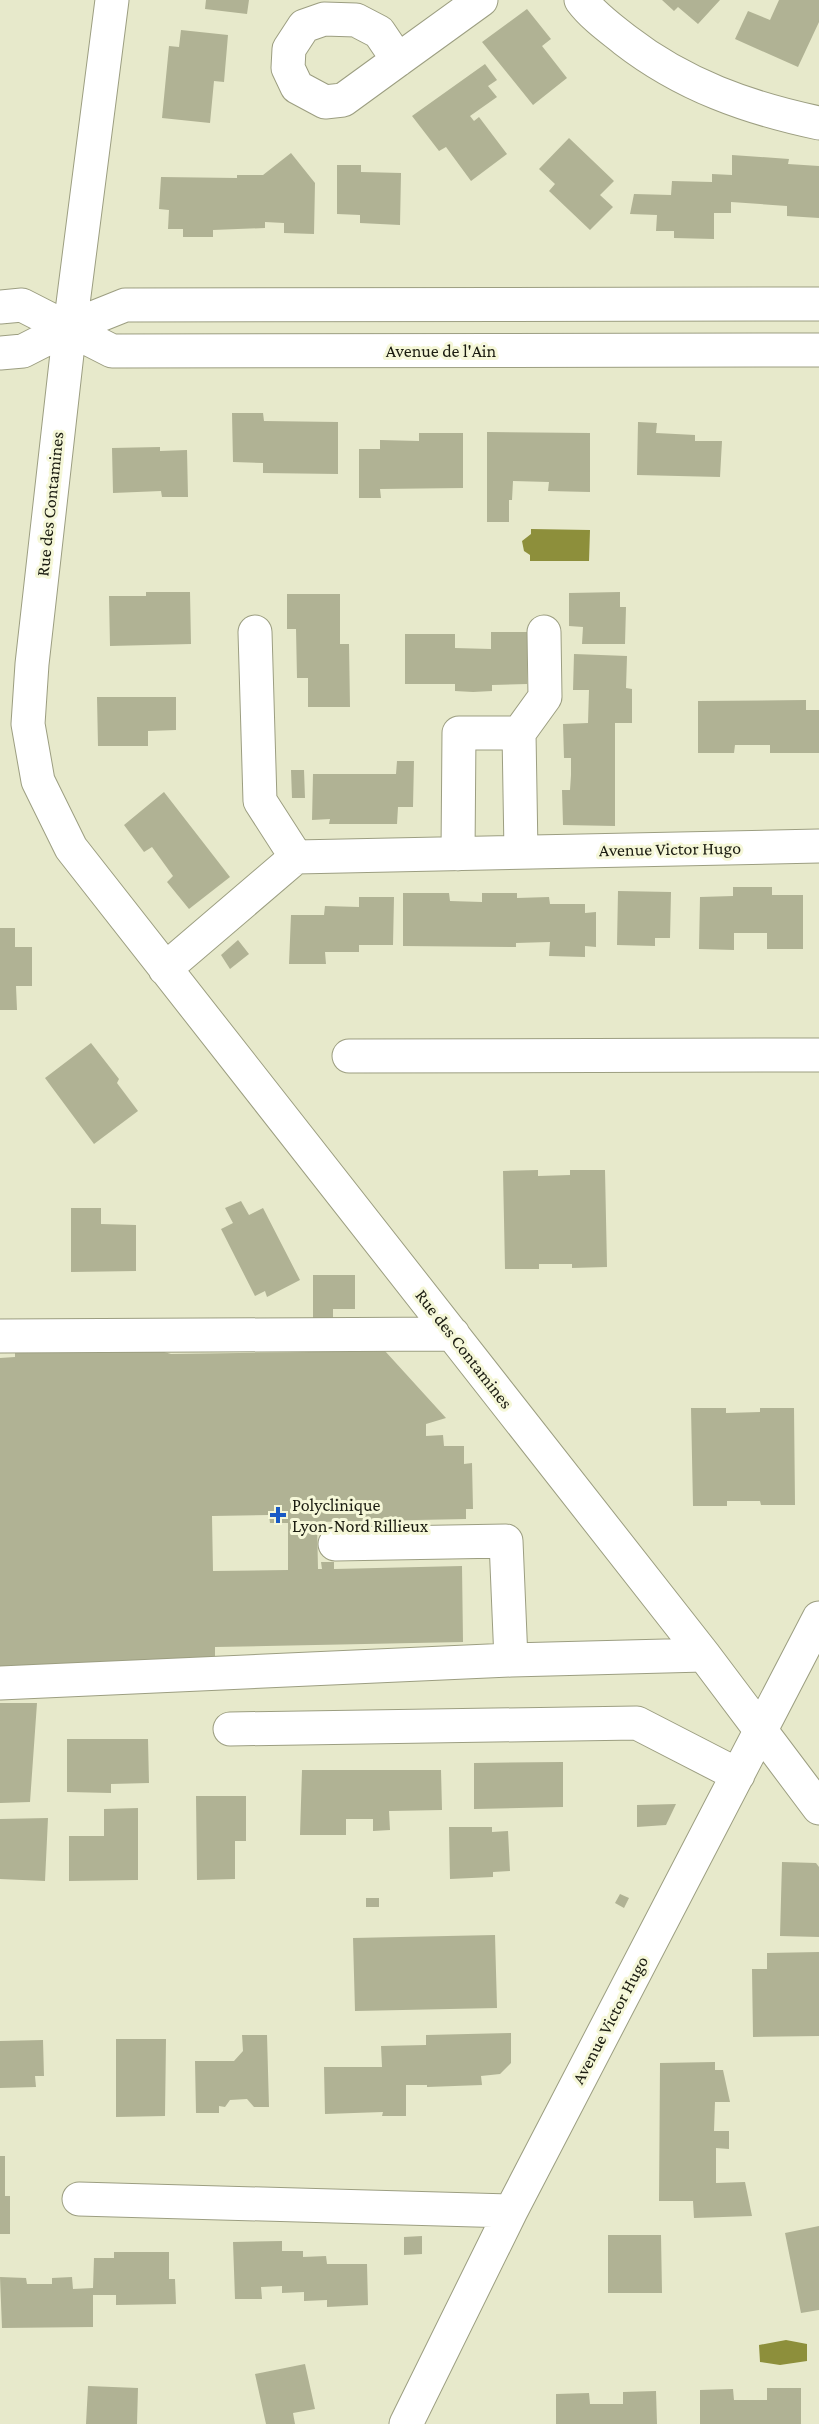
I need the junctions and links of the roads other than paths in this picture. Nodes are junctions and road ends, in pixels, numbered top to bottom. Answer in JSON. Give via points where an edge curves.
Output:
{"nodes":[{"id":1,"x":112,"y":0,"type":"edge"},
{"id":2,"x":481,"y":0,"type":"edge"},
{"id":3,"x":581,"y":0,"type":"edge"},
{"id":4,"x":398,"y":60,"type":"dead end"},
{"id":5,"x":819,"y":123,"type":"edge"},
{"id":6,"x":819,"y":304,"type":"edge"},
{"id":7,"x":0,"y":307,"type":"edge"},
{"id":8,"x":70,"y":327,"type":"junction"},
{"id":9,"x":819,"y":350,"type":"edge"},
{"id":10,"x":0,"y":353,"type":"edge"},
{"id":11,"x":255,"y":632,"type":"dead end"},
{"id":12,"x":544,"y":632,"type":"dead end"},
{"id":13,"x":519,"y":733,"type":"junction"},
{"id":14,"x":819,"y":846,"type":"edge"},
{"id":15,"x":521,"y":852,"type":"junction"},
{"id":16,"x":458,"y":854,"type":"junction"},
{"id":17,"x":296,"y":857,"type":"junction"},
{"id":18,"x":165,"y":969,"type":"junction"},
{"id":19,"x":819,"y":1055,"type":"edge"},
{"id":20,"x":349,"y":1056,"type":"dead end"},
{"id":21,"x":453,"y":1334,"type":"junction"},
{"id":22,"x":0,"y":1336,"type":"edge"},
{"id":23,"x":335,"y":1544,"type":"dead end"},
{"id":24,"x":819,"y":1618,"type":"edge"},
{"id":25,"x":704,"y":1655,"type":"junction"},
{"id":26,"x":511,"y":1660,"type":"junction"},
{"id":27,"x":0,"y":1683,"type":"edge"},
{"id":28,"x":230,"y":1729,"type":"dead end"},
{"id":29,"x":762,"y":1729,"type":"junction"},
{"id":30,"x":738,"y":1775,"type":"junction"},
{"id":31,"x":819,"y":1808,"type":"edge"},
{"id":32,"x":79,"y":2199,"type":"dead end"},
{"id":33,"x":511,"y":2211,"type":"junction"},
{"id":34,"x":406,"y":2424,"type":"edge"}],
"edges":[{"from":1,"to":8,"type":"street","name":"Rue des Contamines"},
{"from":2,"to":4,"type":"street"},
{"from":3,"to":5,"type":"street","via":[[649,59],[683,79],[774,113]]},
{"from":6,"to":8,"type":"street","via":[[125,305]]},
{"from":7,"to":8,"type":"street","name":"Avenue de l'Ain","via":[[22,305]]},
{"from":8,"to":9,"type":"street","name":"Avenue de l'Ain","via":[[112,351]]},
{"from":8,"to":10,"type":"street","via":[[23,351]]},
{"from":8,"to":18,"type":"street","name":"Rue des Contamines","via":[[28,724],[38,781],[70,848]]},
{"from":11,"to":17,"type":"street","via":[[260,801]]},
{"from":12,"to":13,"type":"street","via":[[545,697]]},
{"from":13,"to":15,"type":"street"},
{"from":13,"to":16,"type":"street","via":[[459,734]]},
{"from":14,"to":15,"type":"street","name":"Avenue Victor Hugo"},
{"from":15,"to":16,"type":"street"},
{"from":16,"to":17,"type":"street"},
{"from":17,"to":18,"type":"street"},
{"from":18,"to":21,"type":"street","name":"Rue des Contamines"},
{"from":19,"to":20,"type":"street"},
{"from":21,"to":22,"type":"street"},
{"from":21,"to":25,"type":"street","name":"Rue des Contamines"},
{"from":23,"to":26,"type":"street","via":[[506,1541]]},
{"from":24,"to":29,"type":"street","name":"Avenue Victor Hugo"},
{"from":25,"to":26,"type":"street"},
{"from":25,"to":29,"type":"street","name":"Rue des Contamines"},
{"from":26,"to":27,"type":"street"},
{"from":28,"to":30,"type":"street","via":[[637,1723]]},
{"from":29,"to":30,"type":"street","name":"Avenue Victor Hugo"},
{"from":29,"to":31,"type":"street","name":"Rue des Contamines"},
{"from":30,"to":33,"type":"street","name":"Avenue Victor Hugo"},
{"from":32,"to":33,"type":"street"},
{"from":33,"to":34,"type":"street","name":"Avenue Victor Hugo"}]}
